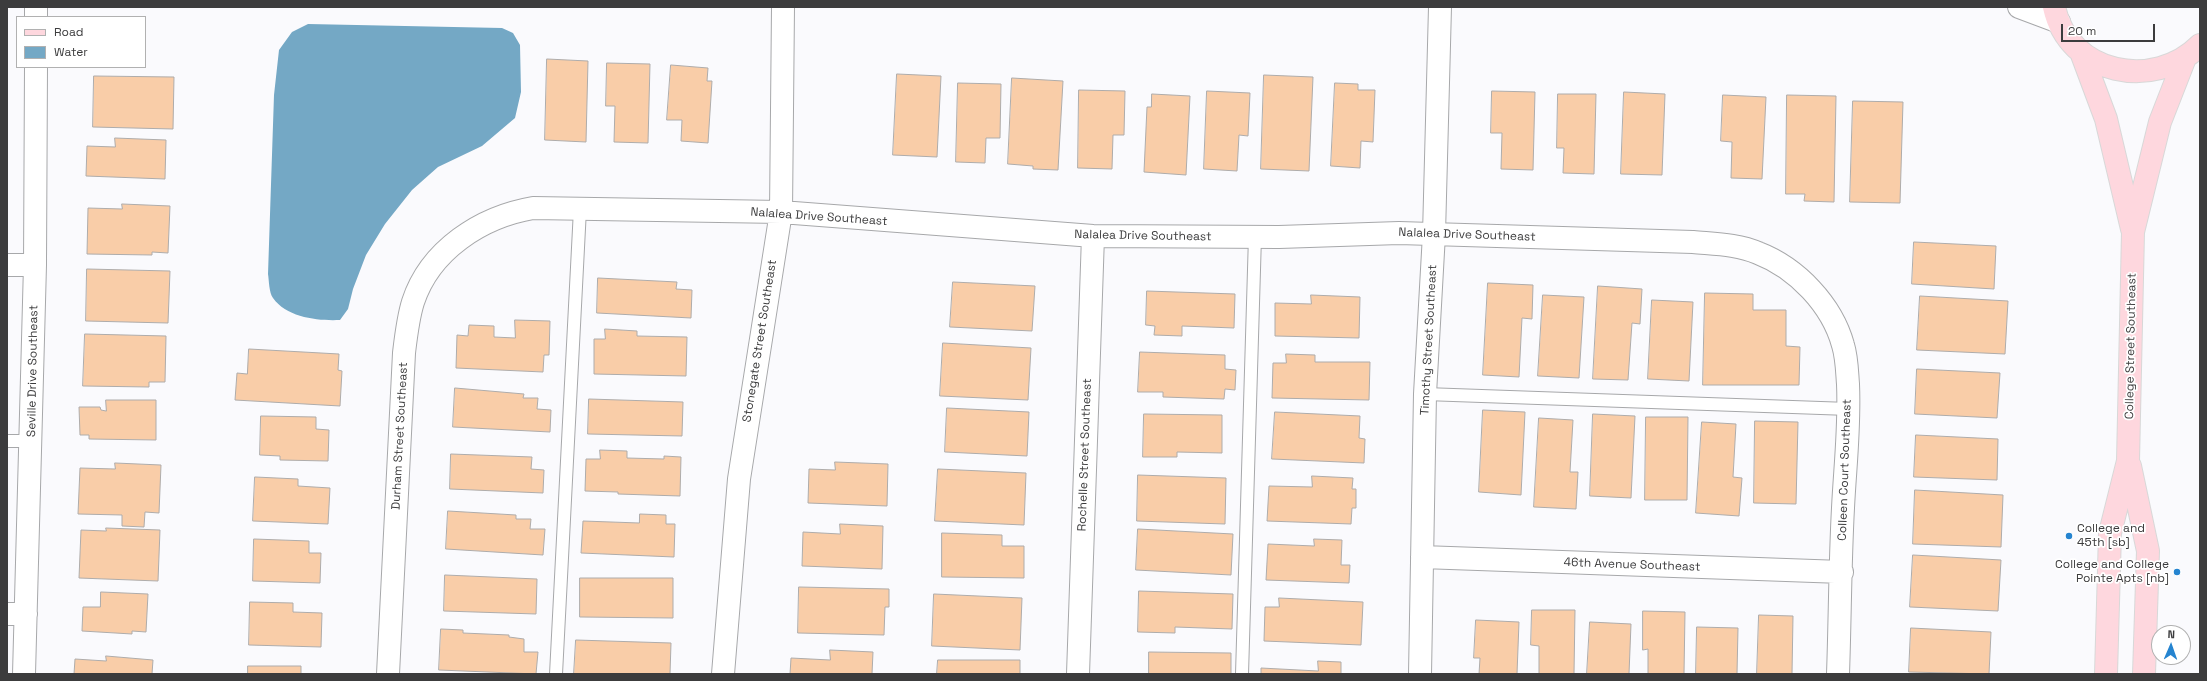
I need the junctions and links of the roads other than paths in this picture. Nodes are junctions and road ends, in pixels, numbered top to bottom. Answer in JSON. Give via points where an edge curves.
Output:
{"nodes":[{"id":1,"x":783,"y":7,"type":"edge"},
{"id":2,"x":1440,"y":7,"type":"edge"},
{"id":3,"x":2019,"y":7,"type":"edge"},
{"id":4,"x":2056,"y":14,"type":"edge"},
{"id":5,"x":2081,"y":52,"type":"junction"},
{"id":6,"x":2192,"y":52,"type":"edge"},
{"id":7,"x":36,"y":68,"type":"edge"},
{"id":8,"x":580,"y":209,"type":"junction"},
{"id":9,"x":781,"y":212,"type":"junction"},
{"id":10,"x":480,"y":226,"type":"joint"},
{"id":11,"x":2133,"y":232,"type":"junction"},
{"id":12,"x":1434,"y":234,"type":"junction"},
{"id":13,"x":1093,"y":236,"type":"junction"},
{"id":14,"x":1255,"y":236,"type":"junction"},
{"id":15,"x":7,"y":265,"type":"edge"},
{"id":16,"x":35,"y":265,"type":"junction"},
{"id":17,"x":1800,"y":280,"type":"joint"},
{"id":18,"x":1425,"y":394,"type":"junction"},
{"id":19,"x":1849,"y":409,"type":"junction"},
{"id":20,"x":7,"y":441,"type":"edge"},
{"id":21,"x":31,"y":442,"type":"junction"},
{"id":22,"x":2128,"y":461,"type":"junction"},
{"id":23,"x":1422,"y":557,"type":"junction"},
{"id":24,"x":1842,"y":572,"type":"junction"},
{"id":25,"x":16,"y":614,"type":"edge"},
{"id":26,"x":24,"y":674,"type":"edge"},
{"id":27,"x":388,"y":674,"type":"edge"},
{"id":28,"x":556,"y":674,"type":"edge"},
{"id":29,"x":723,"y":674,"type":"edge"},
{"id":30,"x":1078,"y":674,"type":"edge"},
{"id":31,"x":1242,"y":674,"type":"edge"},
{"id":32,"x":1420,"y":674,"type":"edge"},
{"id":33,"x":1838,"y":674,"type":"edge"},
{"id":34,"x":2106,"y":674,"type":"edge"},
{"id":35,"x":2144,"y":674,"type":"edge"}],
"edges":[{"from":1,"to":9,"type":"street","name":"Stonegate Street Southeast"},
{"from":2,"to":12,"type":"street","name":"Timothy Street Southeast"},
{"from":3,"to":4,"type":"street"},
{"from":4,"to":5,"type":"main road","via":[[2065,33]]},
{"from":5,"to":6,"type":"main road","via":[[2098,63],[2116,70],[2137,72],[2160,69]]},
{"from":5,"to":11,"type":"main road","name":"College Street Southeast","via":[[2106,119]]},
{"from":6,"to":11,"type":"main road","name":"College Street Southeast","via":[[2160,122]]},
{"from":7,"to":16,"type":"street","name":"Seville Drive Southeast"},
{"from":8,"to":9,"type":"street","name":"Nalalea Drive Southeast"},
{"from":8,"to":10,"type":"street","name":"Nalalea Drive Southeast","via":[[526,210],[507,214]]},
{"from":8,"to":28,"type":"lane"},
{"from":9,"to":13,"type":"street","name":"Nalalea Drive Southeast"},
{"from":9,"to":29,"type":"street","name":"Stonegate Street Southeast","via":[[739,479]]},
{"from":10,"to":27,"type":"street","name":"Durham Street Southeast","via":[[452,245],[435,263],[421,283],[409,319],[404,353]]},
{"from":11,"to":22,"type":"main road","name":"College Street Southeast"},
{"from":12,"to":14,"type":"street","name":"Nalalea Drive Southeast"},
{"from":12,"to":17,"type":"street","name":"Nalalea Drive Southeast","via":[[1727,245],[1757,252],[1780,264]]},
{"from":12,"to":18,"type":"street","name":"Timothy Street Southeast"},
{"from":13,"to":14,"type":"street","name":"Nalalea Drive Southeast"},
{"from":13,"to":30,"type":"street","name":"Rochelle Street Southeast"},
{"from":14,"to":31,"type":"lane"},
{"from":15,"to":16,"type":"street"},
{"from":16,"to":21,"type":"street","name":"Seville Drive Southeast"},
{"from":17,"to":19,"type":"street","name":"Colleen Court Southeast","via":[[1821,302],[1836,327],[1847,365]]},
{"from":18,"to":19,"type":"lane"},
{"from":18,"to":23,"type":"street","name":"Timothy Street Southeast"},
{"from":19,"to":24,"type":"street","name":"Colleen Court Southeast"},
{"from":20,"to":21,"type":"lane"},
{"from":21,"to":25,"type":"street","name":"Seville Drive Southeast"},
{"from":22,"to":34,"type":"main road","name":"College Street Southeast","via":[[2110,534]]},
{"from":22,"to":35,"type":"main road","name":"College Street Southeast","via":[[2148,551]]},
{"from":23,"to":24,"type":"street","name":"46th Avenue Southeast"},
{"from":23,"to":32,"type":"street","name":"Timothy Street Southeast"},
{"from":24,"to":33,"type":"street","name":"Colleen Court Southeast"},
{"from":25,"to":26,"type":"street","name":"Seville Drive Southeast"}]}
